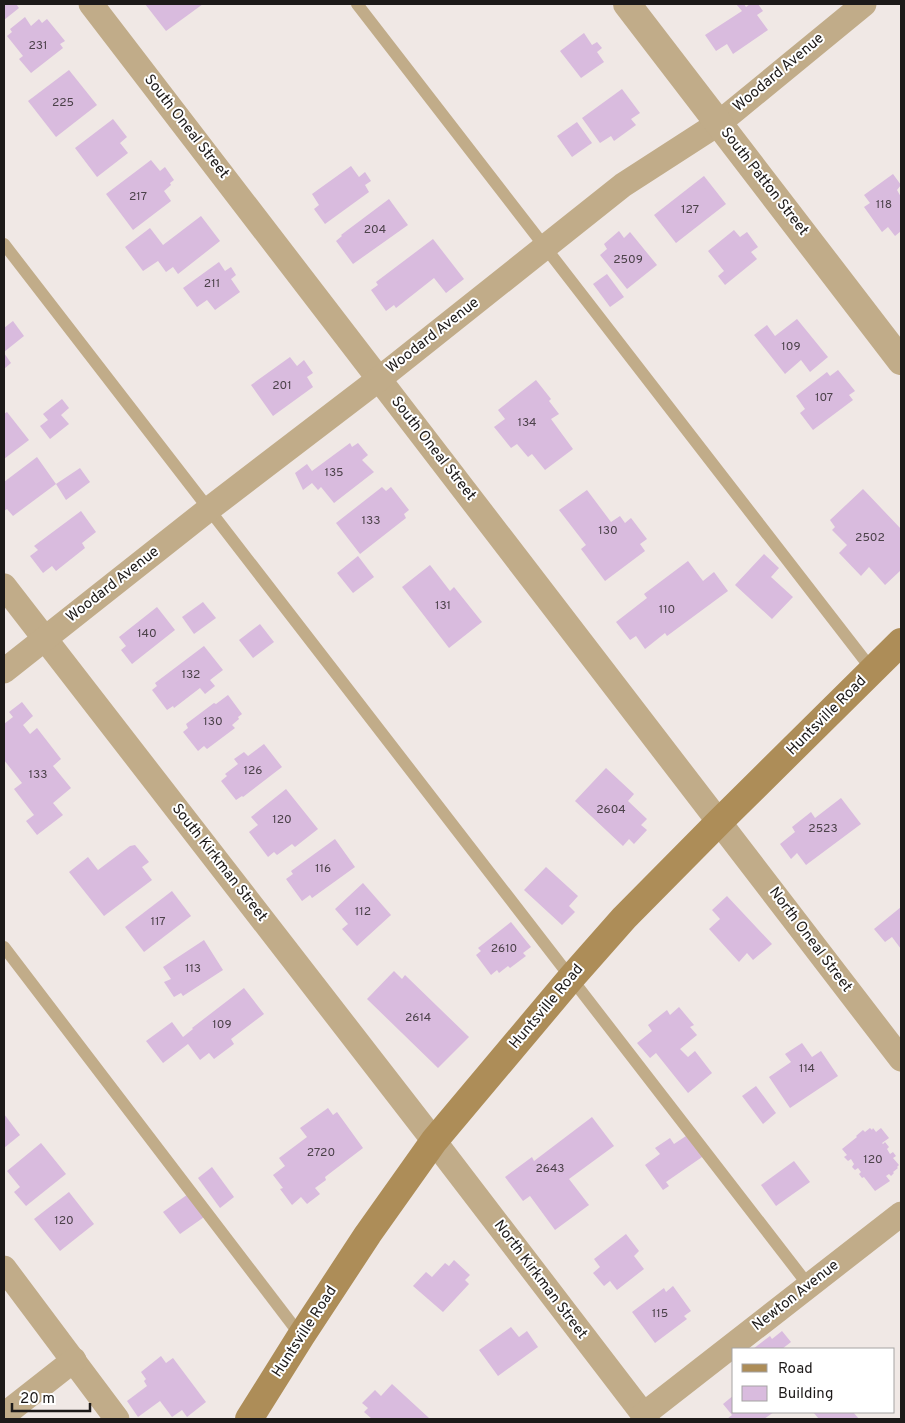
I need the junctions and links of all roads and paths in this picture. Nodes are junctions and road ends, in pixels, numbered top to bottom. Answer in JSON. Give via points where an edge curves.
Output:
{"nodes":[{"id":1,"x":91,"y":4,"type":"edge"},
{"id":2,"x":357,"y":4,"type":"edge"},
{"id":3,"x":627,"y":4,"type":"edge"},
{"id":4,"x":864,"y":4,"type":"edge"},
{"id":5,"x":719,"y":124,"type":"junction"},
{"id":6,"x":4,"y":244,"type":"edge"},
{"id":7,"x":545,"y":248,"type":"junction"},
{"id":8,"x":901,"y":361,"type":"edge"},
{"id":9,"x":380,"y":379,"type":"junction"},
{"id":10,"x":209,"y":509,"type":"junction"},
{"id":11,"x":4,"y":586,"type":"edge"},
{"id":12,"x":45,"y":639,"type":"junction"},
{"id":13,"x":901,"y":642,"type":"edge"},
{"id":14,"x":873,"y":671,"type":"junction"},
{"id":15,"x":4,"y":672,"type":"edge"},
{"id":16,"x":720,"y":822,"type":"junction"},
{"id":17,"x":4,"y":947,"type":"edge"},
{"id":18,"x":571,"y":978,"type":"junction"},
{"id":19,"x":901,"y":1059,"type":"edge"},
{"id":20,"x":434,"y":1141,"type":"junction"},
{"id":21,"x":901,"y":1214,"type":"edge"},
{"id":22,"x":4,"y":1268,"type":"edge"},
{"id":23,"x":810,"y":1286,"type":"junction"},
{"id":24,"x":301,"y":1336,"type":"junction"},
{"id":25,"x":74,"y":1360,"type":"junction"},
{"id":26,"x":4,"y":1414,"type":"edge"},
{"id":27,"x":645,"y":1417,"type":"edge"},
{"id":28,"x":117,"y":1419,"type":"edge"},
{"id":29,"x":249,"y":1419,"type":"edge"}],
"edges":[{"from":1,"to":9,"type":"street","name":"South Oneal Street"},
{"from":2,"to":7,"type":"lane"},
{"from":3,"to":5,"type":"street","name":"South Patton Street"},
{"from":4,"to":5,"type":"street","name":"Woodard Avenue"},
{"from":5,"to":7,"type":"street","name":"Woodard Avenue","via":[[623,185]]},
{"from":5,"to":8,"type":"street","name":"South Patton Street"},
{"from":6,"to":10,"type":"lane"},
{"from":7,"to":9,"type":"street","name":"Woodard Avenue"},
{"from":7,"to":14,"type":"lane"},
{"from":9,"to":10,"type":"street","name":"Woodard Avenue"},
{"from":9,"to":16,"type":"street","name":"South Oneal Street"},
{"from":10,"to":12,"type":"street","name":"Woodard Avenue"},
{"from":10,"to":18,"type":"lane"},
{"from":11,"to":12,"type":"street","name":"South Kirkman Street"},
{"from":12,"to":15,"type":"street","name":"Woodard Avenue"},
{"from":12,"to":20,"type":"street","name":"South Kirkman Street"},
{"from":13,"to":14,"type":"main road","name":"Huntsville Road"},
{"from":14,"to":16,"type":"main road","name":"Huntsville Road"},
{"from":16,"to":18,"type":"main road","name":"Huntsville Road","via":[[624,918]]},
{"from":16,"to":19,"type":"street","name":"North Oneal Street"},
{"from":17,"to":24,"type":"lane"},
{"from":18,"to":20,"type":"main road","name":"Huntsville Road"},
{"from":18,"to":23,"type":"lane"},
{"from":20,"to":24,"type":"main road","name":"Huntsville Road"},
{"from":20,"to":27,"type":"street","name":"North Kirkman Street"},
{"from":21,"to":23,"type":"street","name":"Newton Avenue"},
{"from":22,"to":25,"type":"street"},
{"from":23,"to":27,"type":"street","name":"Newton Avenue"},
{"from":24,"to":29,"type":"main road","name":"Huntsville Road"},
{"from":25,"to":26,"type":"street"},
{"from":25,"to":28,"type":"street"}]}
